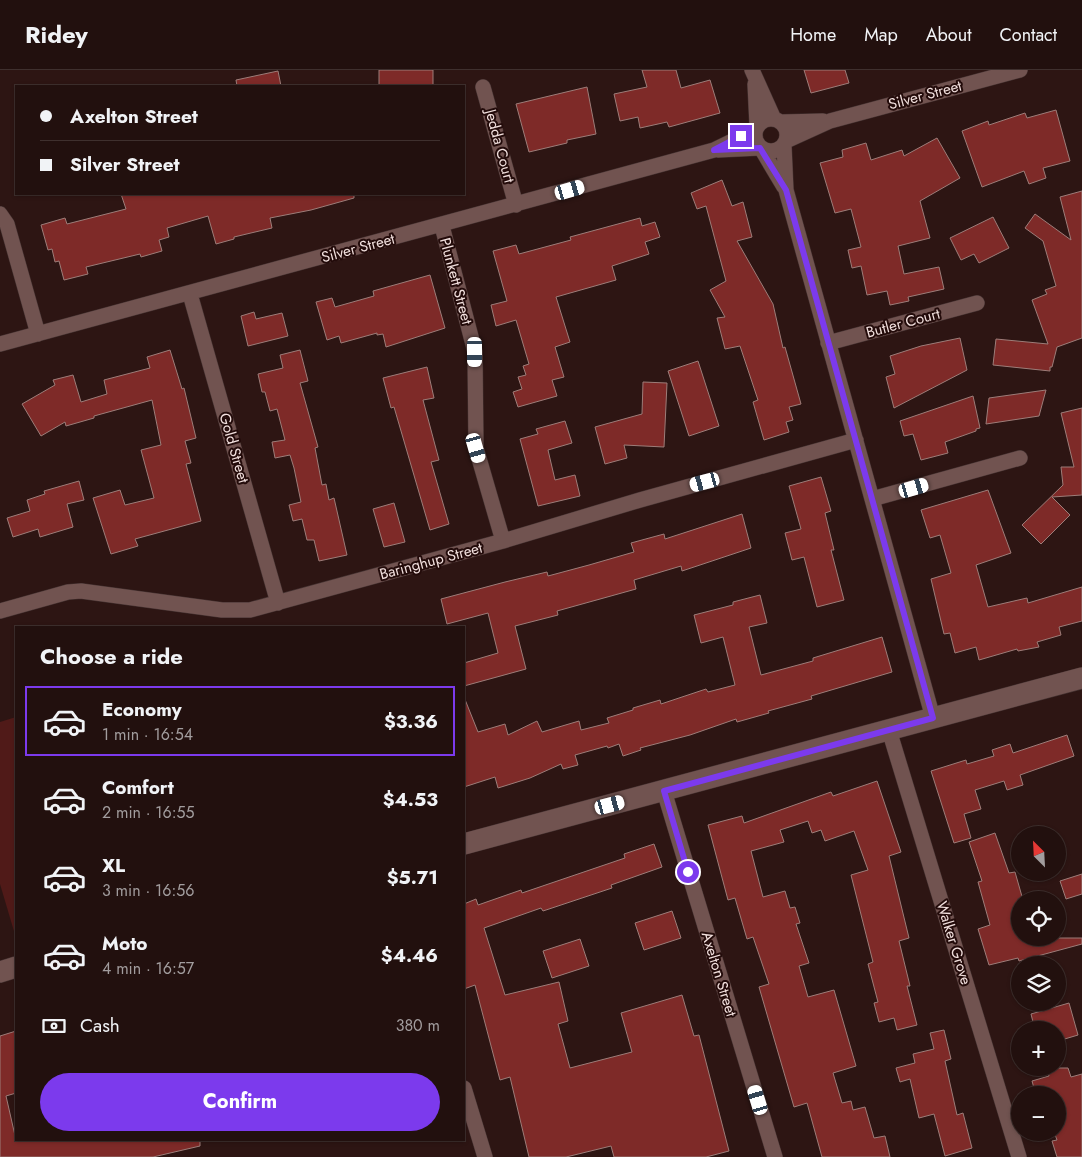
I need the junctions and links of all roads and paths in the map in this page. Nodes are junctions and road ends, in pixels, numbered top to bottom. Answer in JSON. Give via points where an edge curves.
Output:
{"nodes":[{"id":1,"x":1020,"y":70,"type":"edge"},
{"id":2,"x":754,"y":74,"type":"edge"},
{"id":3,"x":484,"y":87,"type":"dead end"},
{"id":4,"x":778,"y":121,"type":"junction"},
{"id":5,"x":830,"y":121,"type":"junction"},
{"id":6,"x":756,"y":128,"type":"junction"},
{"id":7,"x":785,"y":143,"type":"junction"},
{"id":8,"x":761,"y":149,"type":"junction"},
{"id":9,"x":714,"y":150,"type":"junction"},
{"id":10,"x":786,"y":190,"type":"junction"},
{"id":11,"x":516,"y":205,"type":"junction"},
{"id":12,"x":0,"y":214,"type":"edge"},
{"id":13,"x":442,"y":226,"type":"junction"},
{"id":14,"x":190,"y":294,"type":"junction"},
{"id":15,"x":977,"y":303,"type":"dead end"},
{"id":16,"x":38,"y":334,"type":"junction"},
{"id":17,"x":828,"y":343,"type":"junction"},
{"id":18,"x":0,"y":344,"type":"edge"},
{"id":19,"x":856,"y":440,"type":"junction"},
{"id":20,"x":1020,"y":458,"type":"dead end"},
{"id":21,"x":872,"y":499,"type":"junction"},
{"id":22,"x":503,"y":541,"type":"junction"},
{"id":23,"x":278,"y":603,"type":"junction"},
{"id":24,"x":0,"y":611,"type":"edge"},
{"id":25,"x":1082,"y":678,"type":"edge"},
{"id":26,"x":933,"y":718,"type":"junction"},
{"id":27,"x":889,"y":730,"type":"junction"},
{"id":28,"x":664,"y":791,"type":"junction"},
{"id":29,"x":465,"y":844,"type":"edge"},
{"id":30,"x":15,"y":967,"type":"edge"},
{"id":31,"x":0,"y":972,"type":"edge"},
{"id":32,"x":465,"y":1091,"type":"edge"},
{"id":33,"x":485,"y":1157,"type":"edge"},
{"id":34,"x":775,"y":1157,"type":"edge"},
{"id":35,"x":1019,"y":1157,"type":"edge"}],
"edges":[{"from":1,"to":5,"type":"street","name":"Silver Street"},
{"from":2,"to":4,"type":"street"},
{"from":2,"to":6,"type":"street"},
{"from":3,"to":11,"type":"street","name":"Jedda Court"},
{"from":4,"to":5,"type":"street","name":"Silver Street"},
{"from":4,"to":6,"type":"street","via":[[764,120]]},
{"from":4,"to":7,"type":"street","via":[[787,131]]},
{"from":5,"to":7,"type":"street","name":"Silver Street"},
{"from":6,"to":8,"type":"street","via":[[754,140]]},
{"from":6,"to":9,"type":"street","name":"Silver Street"},
{"from":7,"to":8,"type":"street","via":[[777,151]]},
{"from":7,"to":10,"type":"street"},
{"from":8,"to":9,"type":"street","name":"Silver Street"},
{"from":8,"to":10,"type":"street"},
{"from":9,"to":11,"type":"street","name":"Silver Street"},
{"from":10,"to":17,"type":"street"},
{"from":11,"to":13,"type":"street","name":"Silver Street"},
{"from":12,"to":16,"type":"street","via":[[7,224]]},
{"from":13,"to":14,"type":"street","name":"Silver Street"},
{"from":13,"to":22,"type":"street","name":"Plunkett Street","via":[[475,352],[476,448]]},
{"from":14,"to":16,"type":"street","name":"Silver Street"},
{"from":14,"to":23,"type":"street","name":"Gold Street"},
{"from":15,"to":17,"type":"street","name":"Butler Court"},
{"from":16,"to":18,"type":"street","name":"Silver Street"},
{"from":17,"to":19,"type":"street"},
{"from":19,"to":21,"type":"street"},
{"from":19,"to":22,"type":"street","name":"Baringhup Street"},
{"from":20,"to":21,"type":"street"},
{"from":21,"to":26,"type":"street"},
{"from":22,"to":23,"type":"street","name":"Baringhup Street"},
{"from":23,"to":24,"type":"street","name":"Baringhup Street","via":[[237,611],[81,591]]},
{"from":25,"to":26,"type":"main road"},
{"from":26,"to":27,"type":"main road"},
{"from":27,"to":28,"type":"main road"},
{"from":27,"to":35,"type":"street","name":"Walker Grove"},
{"from":28,"to":29,"type":"main road"},
{"from":28,"to":34,"type":"street","name":"Axelton Street"},
{"from":30,"to":31,"type":"main road"},
{"from":32,"to":33,"type":"street"}]}
